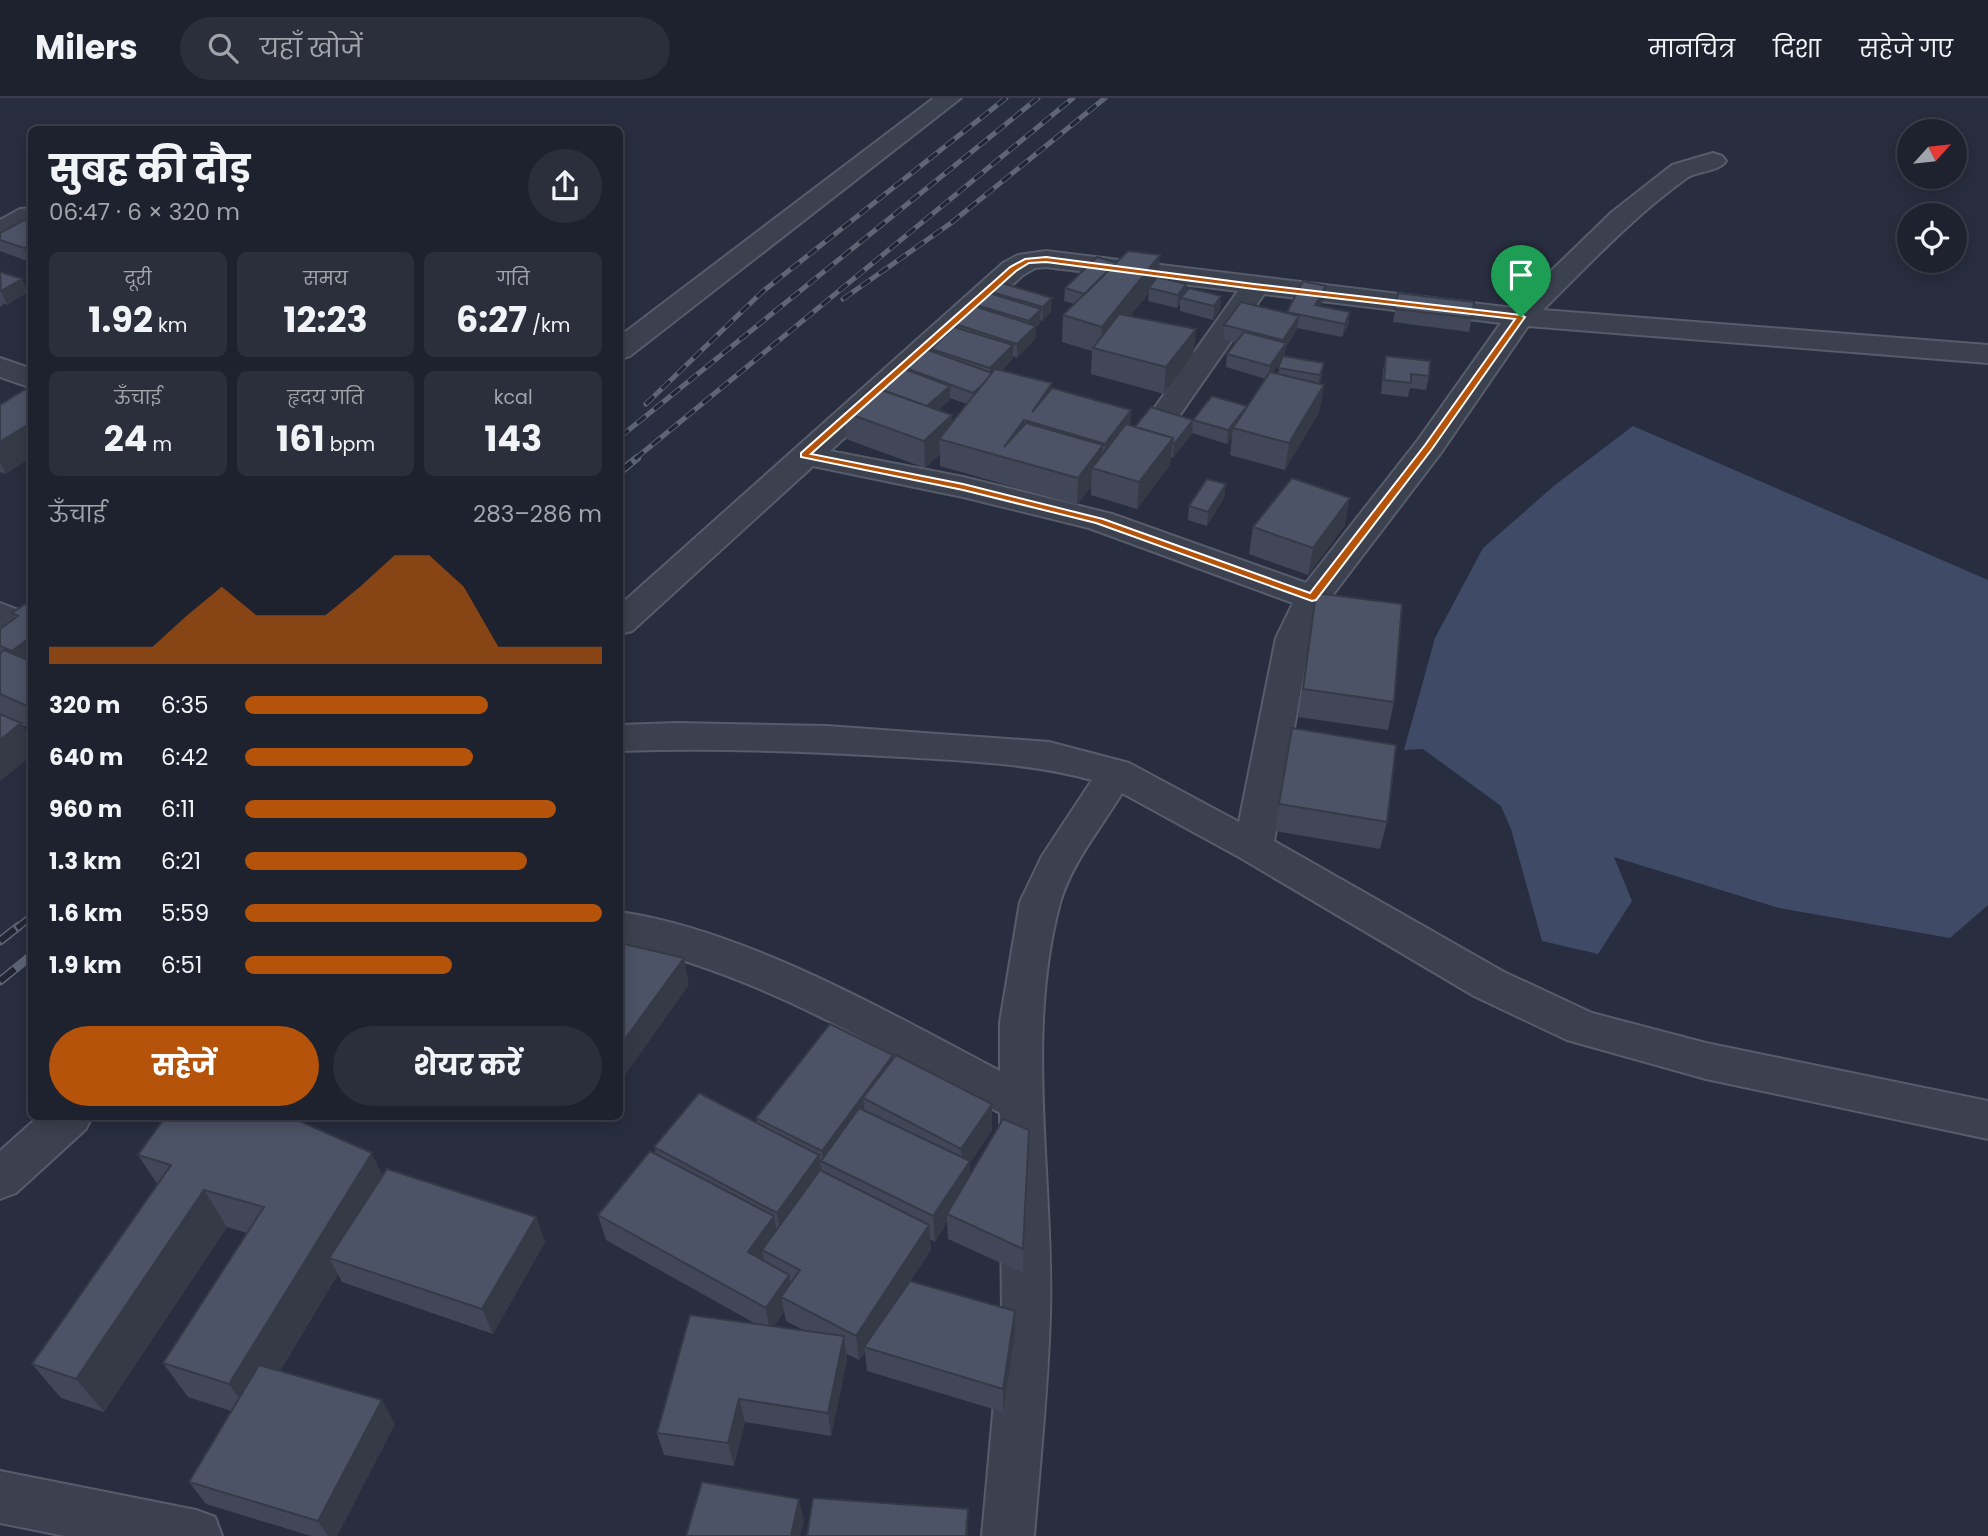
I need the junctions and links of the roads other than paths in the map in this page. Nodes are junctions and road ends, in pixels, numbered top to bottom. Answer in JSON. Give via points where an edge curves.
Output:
{"nodes":[{"id":1,"x":949,"y":98,"type":"edge"},
{"id":2,"x":1713,"y":161,"type":"dead end"},
{"id":3,"x":0,"y":205,"type":"edge"},
{"id":4,"x":28,"y":214,"type":"edge"},
{"id":5,"x":28,"y":216,"type":"edge"},
{"id":6,"x":0,"y":231,"type":"edge"},
{"id":7,"x":1254,"y":287,"type":"junction"},
{"id":8,"x":1521,"y":317,"type":"junction"},
{"id":9,"x":623,"y":348,"type":"edge"},
{"id":10,"x":1988,"y":354,"type":"edge"},
{"id":11,"x":0,"y":367,"type":"edge"},
{"id":12,"x":28,"y":378,"type":"edge"},
{"id":13,"x":1166,"y":413,"type":"edge"},
{"id":14,"x":804,"y":455,"type":"junction"},
{"id":15,"x":1312,"y":598,"type":"junction"},
{"id":16,"x":623,"y":620,"type":"edge"},
{"id":17,"x":623,"y":738,"type":"edge"},
{"id":18,"x":1116,"y":773,"type":"junction"},
{"id":19,"x":1254,"y":847,"type":"junction"},
{"id":20,"x":623,"y":929,"type":"edge"},
{"id":21,"x":1021,"y":1103,"type":"junction"},
{"id":22,"x":66,"y":1120,"type":"edge"},
{"id":23,"x":1988,"y":1120,"type":"edge"},
{"id":24,"x":0,"y":1179,"type":"edge"},
{"id":25,"x":0,"y":1497,"type":"edge"},
{"id":26,"x":197,"y":1536,"type":"edge"},
{"id":27,"x":1008,"y":1536,"type":"edge"}],
"edges":[{"from":1,"to":9,"type":"street"},
{"from":2,"to":8,"type":"street","via":[[1696,163],[1671,178],[1622,218]]},
{"from":3,"to":4,"type":"street"},
{"from":5,"to":6,"type":"street"},
{"from":7,"to":8,"type":"street"},
{"from":7,"to":13,"type":"street"},
{"from":7,"to":14,"type":"street","via":[[1046,259],[1028,261],[1013,269]]},
{"from":8,"to":10,"type":"street"},
{"from":8,"to":15,"type":"street","via":[[1429,447]]},
{"from":11,"to":12,"type":"street"},
{"from":14,"to":15,"type":"street","via":[[1100,521]]},
{"from":14,"to":16,"type":"street"},
{"from":15,"to":19,"type":"street","via":[[1293,638]]},
{"from":17,"to":18,"type":"street","via":[[827,739],[991,749],[1049,755]]},
{"from":18,"to":19,"type":"street"},
{"from":18,"to":21,"type":"street","via":[[1056,866],[1040,902],[1021,1022]]},
{"from":19,"to":23,"type":"street","via":[[1489,984],[1582,1028],[1706,1061]]},
{"from":20,"to":21,"type":"street","via":[[680,941],[773,978],[843,1009]]},
{"from":21,"to":27,"type":"street","via":[[1026,1314]]},
{"from":22,"to":24,"type":"street"},
{"from":25,"to":26,"type":"street"}]}
